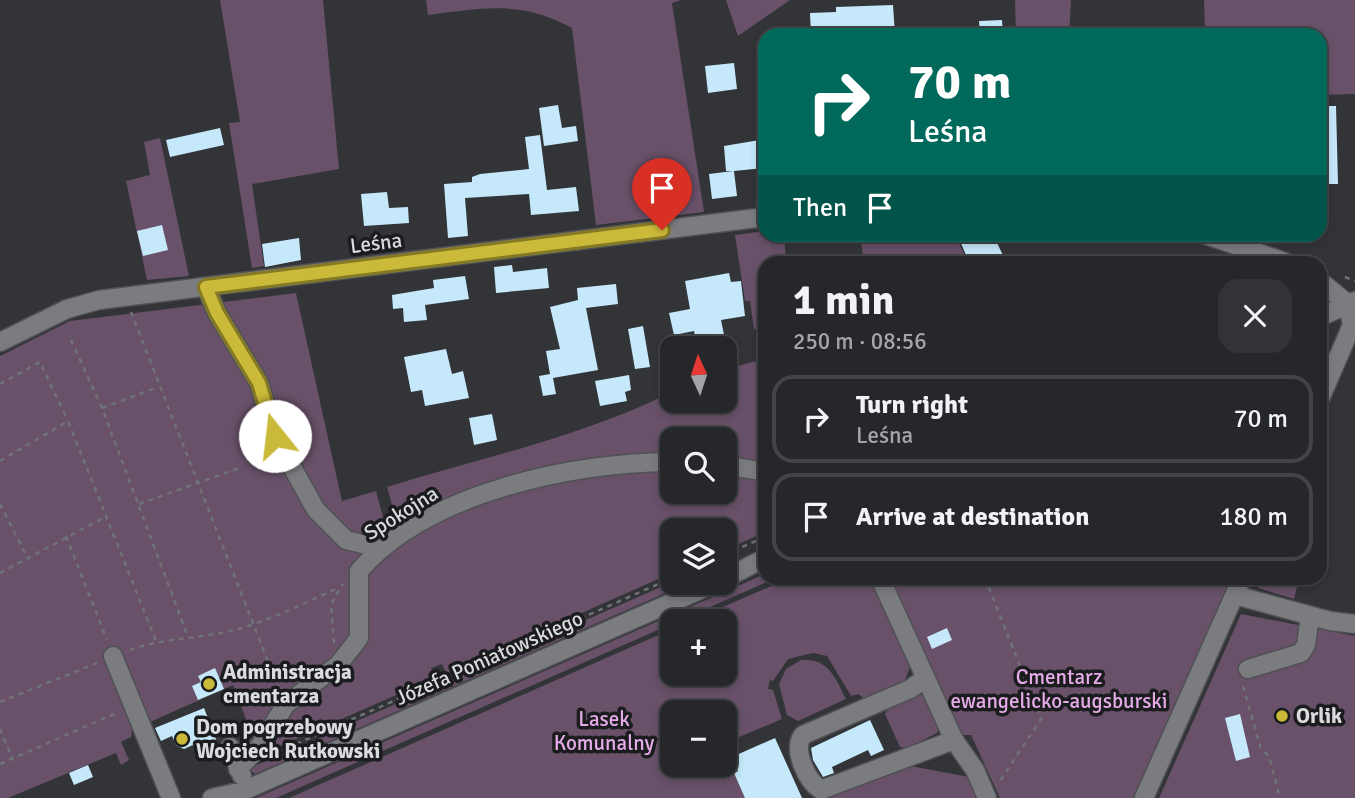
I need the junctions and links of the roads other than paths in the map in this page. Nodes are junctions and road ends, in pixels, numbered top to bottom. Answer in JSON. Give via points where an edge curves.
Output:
{"nodes":[{"id":1,"x":758,"y":219,"type":"edge"},
{"id":2,"x":1226,"y":242,"type":"edge"},
{"id":3,"x":1267,"y":256,"type":"edge"},
{"id":4,"x":1327,"y":286,"type":"edge"},
{"id":5,"x":206,"y":287,"type":"junction"},
{"id":6,"x":1351,"y":303,"type":"edge"},
{"id":7,"x":1327,"y":314,"type":"edge"},
{"id":8,"x":0,"y":342,"type":"edge"},
{"id":9,"x":1327,"y":383,"type":"edge"},
{"id":10,"x":660,"y":462,"type":"edge"},
{"id":11,"x":737,"y":467,"type":"edge"},
{"id":12,"x":758,"y":471,"type":"edge"},
{"id":13,"x":379,"y":548,"type":"junction"},
{"id":14,"x":758,"y":564,"type":"edge"},
{"id":15,"x":737,"y":573,"type":"edge"},
{"id":16,"x":883,"y":585,"type":"edge"},
{"id":17,"x":1239,"y":585,"type":"edge"},
{"id":18,"x":689,"y":595,"type":"edge"},
{"id":19,"x":1235,"y":595,"type":"junction"},
{"id":20,"x":1310,"y":616,"type":"junction"},
{"id":21,"x":1355,"y":624,"type":"edge"},
{"id":22,"x":113,"y":656,"type":"road end"},
{"id":23,"x":1245,"y":674,"type":"road end"},
{"id":24,"x":926,"y":678,"type":"junction"},
{"id":25,"x":954,"y":740,"type":"junction"},
{"id":26,"x":230,"y":747,"type":"dead end"},
{"id":27,"x":239,"y":769,"type":"junction"},
{"id":28,"x":241,"y":793,"type":"edge"},
{"id":29,"x":991,"y":793,"type":"edge"},
{"id":30,"x":171,"y":798,"type":"edge"},
{"id":31,"x":212,"y":798,"type":"edge"},
{"id":32,"x":1144,"y":798,"type":"edge"}],
"edges":[{"from":1,"to":5,"type":"street","name":"Leśna"},
{"from":2,"to":3,"type":"street"},
{"from":4,"to":6,"type":"street"},
{"from":5,"to":8,"type":"street","name":"Leśna","via":[[81,304]]},
{"from":5,"to":13,"type":"street","via":[[259,383],[275,436],[316,510],[346,540]]},
{"from":6,"to":7,"type":"street"},
{"from":6,"to":9,"type":"street","via":[[1352,325]]},
{"from":10,"to":13,"type":"street","name":"Spokojna","via":[[581,471],[500,487],[465,500]]},
{"from":11,"to":12,"type":"street"},
{"from":13,"to":27,"type":"street","name":"Spokojna","via":[[359,571],[359,638],[338,665],[286,704],[260,746]]},
{"from":14,"to":15,"type":"street"},
{"from":16,"to":24,"type":"street"},
{"from":17,"to":19,"type":"street"},
{"from":18,"to":28,"type":"street","name":"Józefa Poniatowskiego"},
{"from":19,"to":20,"type":"street"},
{"from":19,"to":32,"type":"street"},
{"from":20,"to":21,"type":"street"},
{"from":20,"to":23,"type":"street","via":[[1301,653]]},
{"from":22,"to":30,"type":"street"},
{"from":24,"to":25,"type":"street"},
{"from":24,"to":25,"type":"street","via":[[803,735],[798,751],[814,786],[821,790]]},
{"from":25,"to":29,"type":"street"},
{"from":26,"to":27,"type":"street"},
{"from":27,"to":28,"type":"street"},
{"from":28,"to":31,"type":"street","name":"Józefa Poniatowskiego"}]}
